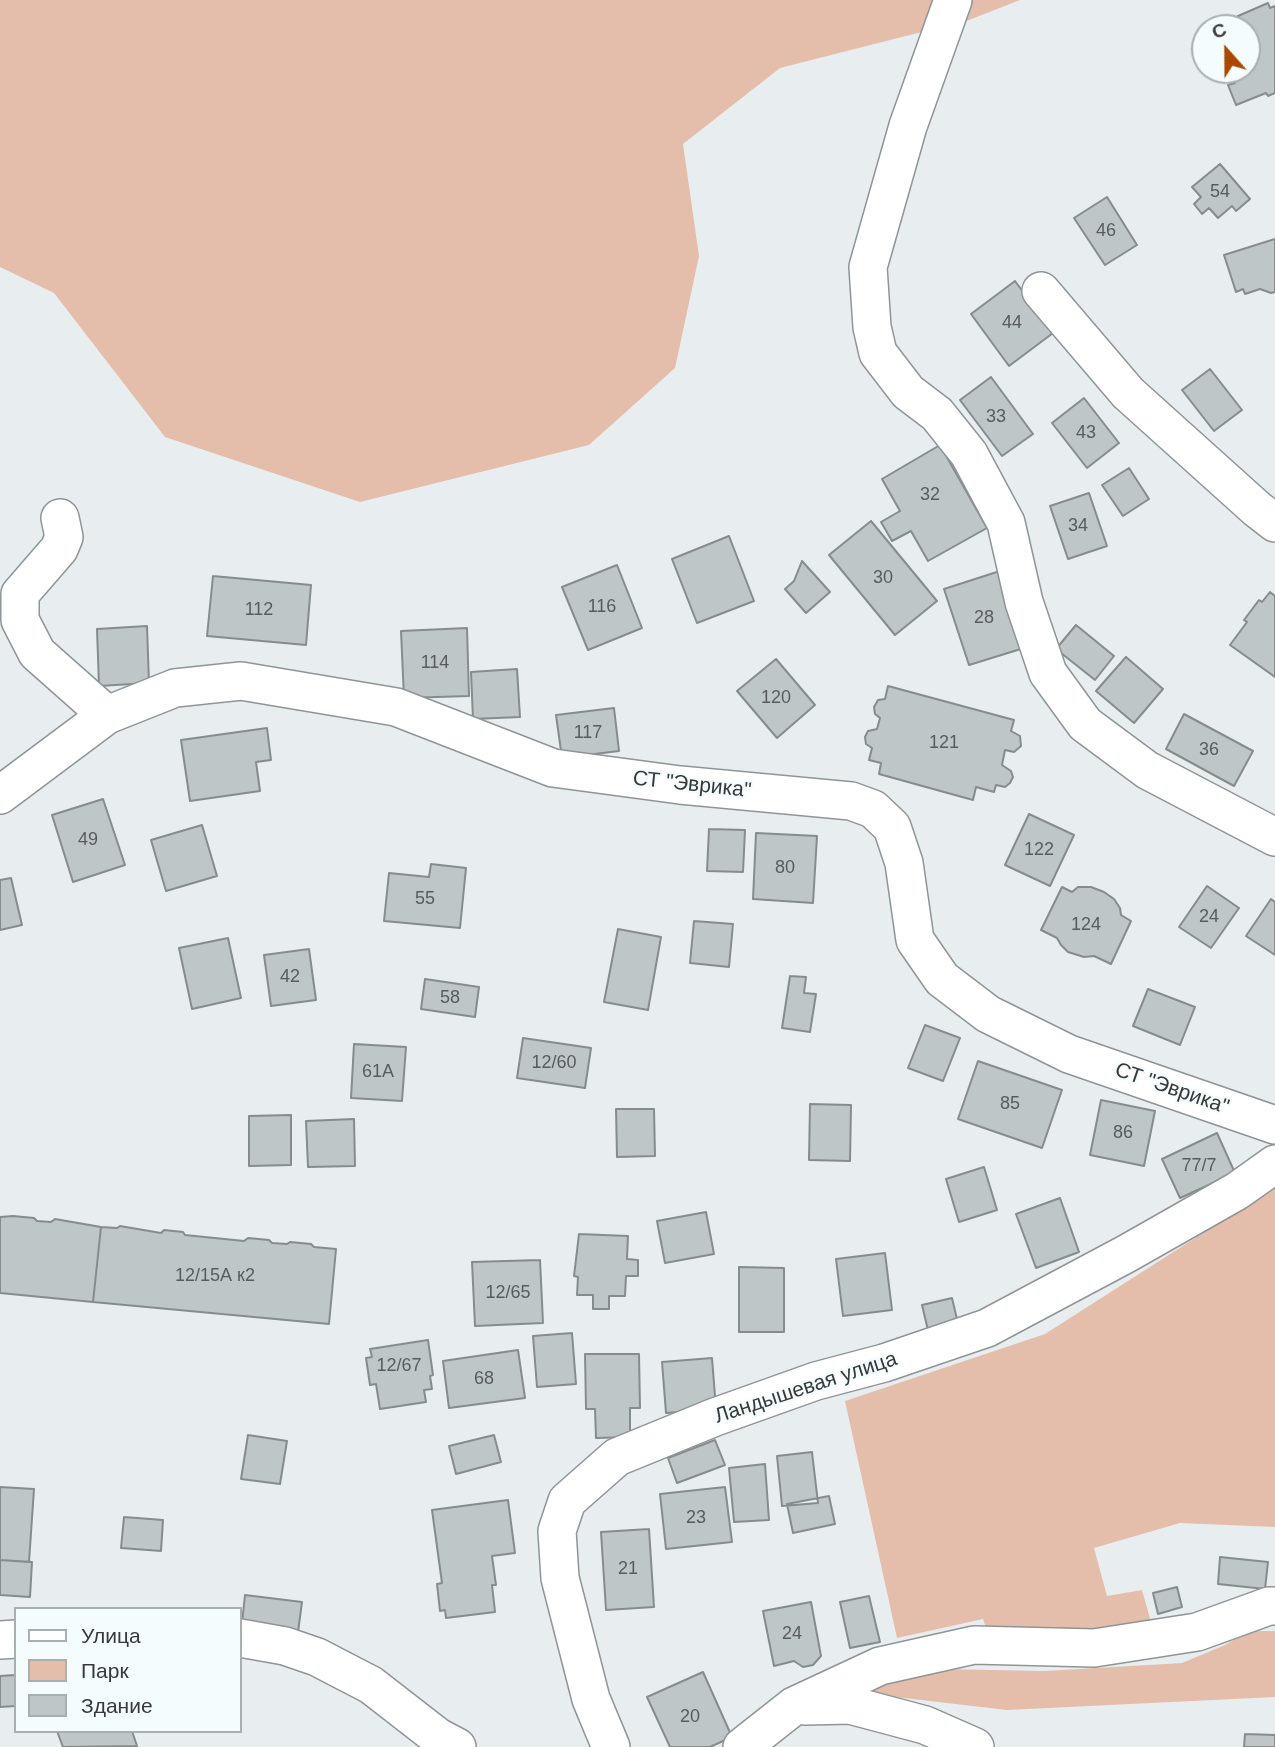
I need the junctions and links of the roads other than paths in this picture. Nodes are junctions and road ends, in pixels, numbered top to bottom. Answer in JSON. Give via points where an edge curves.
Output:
{"nodes":[{"id":1,"x":953,"y":0,"type":"edge"},
{"id":2,"x":1041,"y":290,"type":"dead end"},
{"id":3,"x":60,"y":518,"type":"dead end"},
{"id":4,"x":1275,"y":523,"type":"edge"},
{"id":5,"x":107,"y":715,"type":"junction"},
{"id":6,"x":0,"y":795,"type":"edge"},
{"id":7,"x":1275,"y":837,"type":"edge"},
{"id":8,"x":1275,"y":1125,"type":"edge"},
{"id":9,"x":1275,"y":1164,"type":"edge"},
{"id":10,"x":1275,"y":1606,"type":"edge"},
{"id":11,"x":242,"y":1638,"type":"edge"},
{"id":12,"x":794,"y":1706,"type":"junction"},
{"id":13,"x":457,"y":1747,"type":"edge"},
{"id":14,"x":611,"y":1747,"type":"edge"},
{"id":15,"x":742,"y":1747,"type":"edge"},
{"id":16,"x":975,"y":1747,"type":"edge"}],
"edges":[{"from":1,"to":7,"type":"street","via":[[908,125],[868,267],[878,353],[908,392],[937,414],[969,454],[1006,523],[1024,602],[1048,673],[1085,724],[1147,770]]},
{"from":2,"to":4,"type":"street","via":[[1128,393]]},
{"from":3,"to":5,"type":"street","via":[[64,537],[20,594],[20,620],[37,653]]},
{"from":5,"to":6,"type":"street","name":"СТ \"Эврика\""},
{"from":5,"to":8,"type":"street","name":"СТ \"Эврика\"","via":[[176,688],[241,681],[396,707],[553,768],[851,801],[873,809],[892,827],[904,863],[915,940],[942,979],[988,1014],[1069,1054]]},
{"from":9,"to":14,"type":"street","name":"Ландышевая улица","via":[[1237,1191],[987,1328],[816,1381],[617,1457],[567,1501],[557,1531],[560,1578],[591,1699]]},
{"from":10,"to":12,"type":"street","via":[[1197,1632],[1094,1648],[974,1645],[880,1666]]},
{"from":11,"to":13,"type":"street","via":[[317,1657],[371,1685]]},
{"from":12,"to":15,"type":"street"},
{"from":12,"to":16,"type":"street","via":[[850,1705],[925,1725]]}]}
